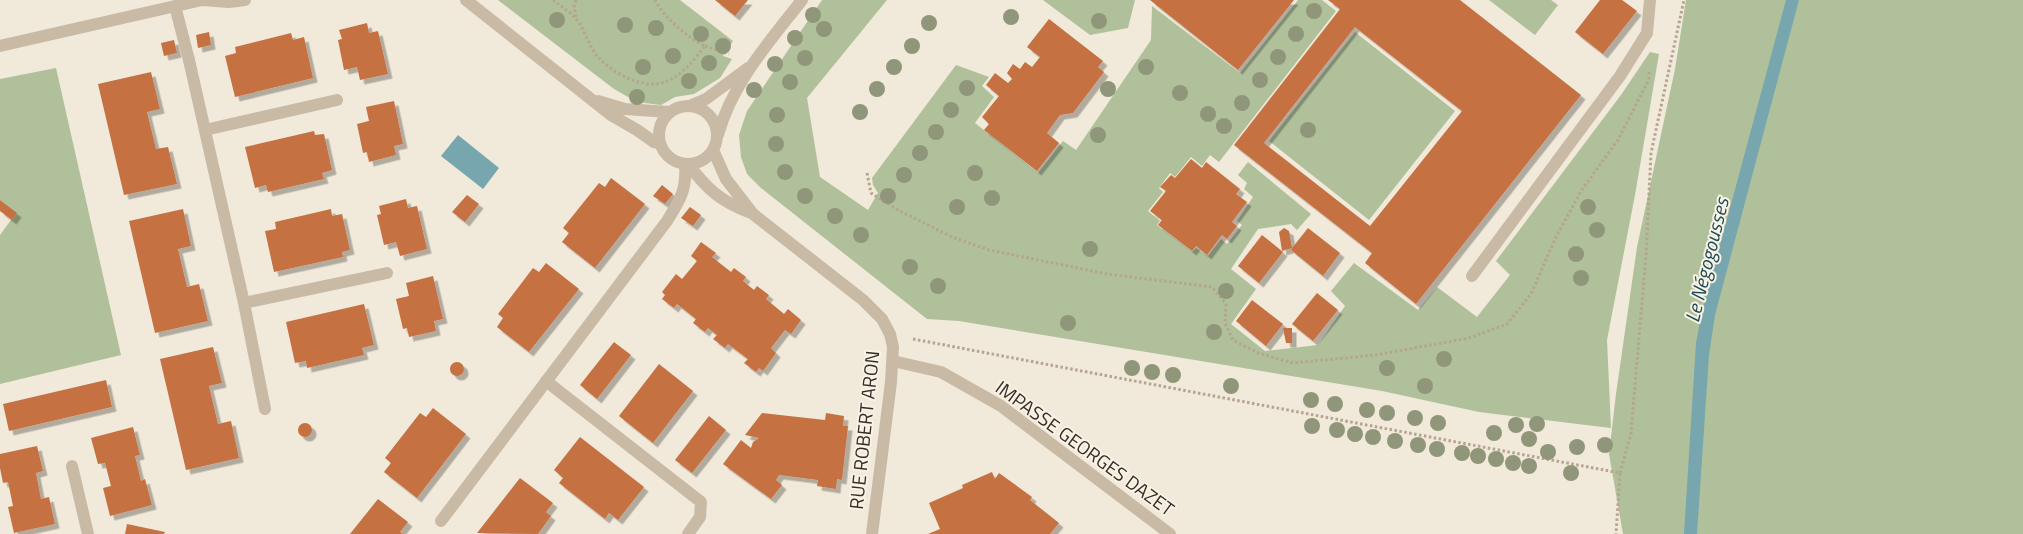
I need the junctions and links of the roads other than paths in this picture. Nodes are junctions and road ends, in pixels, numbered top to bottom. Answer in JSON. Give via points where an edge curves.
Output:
{"nodes":[{"id":1,"x":202,"y":0,"type":"edge"},
{"id":2,"x":245,"y":0,"type":"edge"},
{"id":3,"x":466,"y":0,"type":"edge"},
{"id":4,"x":802,"y":0,"type":"edge"},
{"id":5,"x":1650,"y":0,"type":"edge"},
{"id":6,"x":175,"y":6,"type":"junction"},
{"id":7,"x":0,"y":46,"type":"edge"},
{"id":8,"x":753,"y":64,"type":"junction"},
{"id":9,"x":591,"y":98,"type":"junction"},
{"id":10,"x":337,"y":100,"type":"dead end"},
{"id":11,"x":692,"y":105,"type":"junction"},
{"id":12,"x":669,"y":112,"type":"junction"},
{"id":13,"x":205,"y":130,"type":"junction"},
{"id":14,"x":717,"y":136,"type":"junction"},
{"id":15,"x":660,"y":143,"type":"junction"},
{"id":16,"x":713,"y":150,"type":"junction"},
{"id":17,"x":687,"y":164,"type":"junction"},
{"id":18,"x":753,"y":214,"type":"junction"},
{"id":19,"x":387,"y":273,"type":"dead end"},
{"id":20,"x":1472,"y":276,"type":"dead end"},
{"id":21,"x":244,"y":303,"type":"junction"},
{"id":22,"x":893,"y":362,"type":"junction"},
{"id":23,"x":546,"y":381,"type":"junction"},
{"id":24,"x":265,"y":409,"type":"dead end"},
{"id":25,"x":72,"y":466,"type":"dead end"},
{"id":26,"x":441,"y":521,"type":"dead end"},
{"id":27,"x":88,"y":534,"type":"edge"},
{"id":28,"x":688,"y":534,"type":"edge"},
{"id":29,"x":872,"y":534,"type":"edge"},
{"id":30,"x":1170,"y":534,"type":"edge"}],
"edges":[{"from":1,"to":2,"type":"street"},
{"from":1,"to":6,"type":"street"},
{"from":3,"to":9,"type":"street"},
{"from":4,"to":8,"type":"street"},
{"from":5,"to":20,"type":"street","via":[[1647,33],[1620,76]]},
{"from":6,"to":7,"type":"street"},
{"from":6,"to":13,"type":"street"},
{"from":8,"to":11,"type":"street","via":[[706,99]]},
{"from":8,"to":14,"type":"street","via":[[722,119]]},
{"from":9,"to":12,"type":"street","via":[[625,109]]},
{"from":9,"to":15,"type":"street","via":[[611,115]]},
{"from":10,"to":13,"type":"street"},
{"from":11,"to":12,"type":"street"},
{"from":11,"to":14,"type":"street","via":[[705,111],[715,122]]},
{"from":12,"to":15,"type":"street","via":[[658,132]]},
{"from":13,"to":21,"type":"street"},
{"from":14,"to":16,"type":"street"},
{"from":15,"to":17,"type":"street","via":[[674,161]]},
{"from":16,"to":17,"type":"street","via":[[703,161]]},
{"from":16,"to":18,"type":"street","name":"RUE ROBERT ARON","via":[[726,179]]},
{"from":17,"to":18,"type":"street","name":"RUE ROBERT ARON","via":[[711,191],[729,204]]},
{"from":17,"to":23,"type":"street","via":[[686,182],[667,221]]},
{"from":18,"to":22,"type":"street","name":"RUE ROBERT ARON","via":[[863,300],[882,319],[890,334]]},
{"from":19,"to":21,"type":"street"},
{"from":21,"to":24,"type":"street"},
{"from":22,"to":29,"type":"street","name":"RUE ROBERT ARON"},
{"from":22,"to":30,"type":"street","name":"IMPASSE GEORGES DAZET","via":[[940,372],[1001,406]]},
{"from":23,"to":26,"type":"street"},
{"from":23,"to":28,"type":"street","via":[[701,502],[700,517]]},
{"from":25,"to":27,"type":"street"}]}
